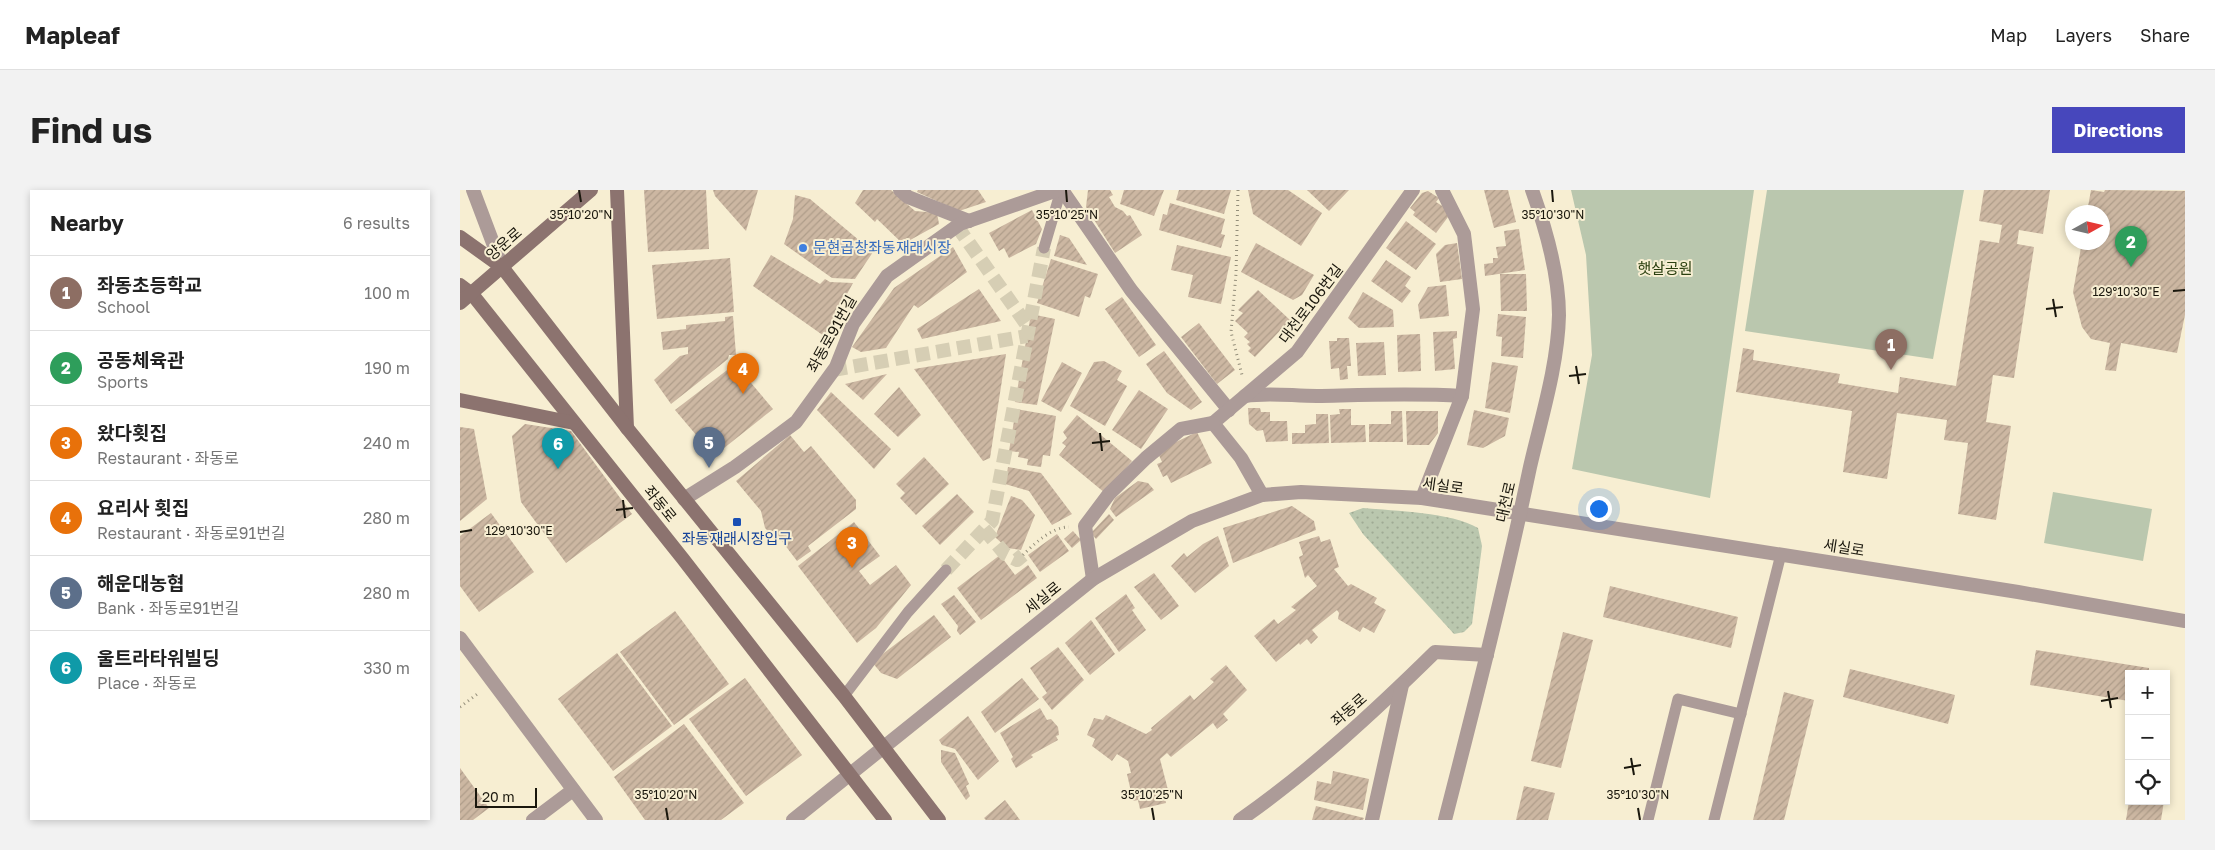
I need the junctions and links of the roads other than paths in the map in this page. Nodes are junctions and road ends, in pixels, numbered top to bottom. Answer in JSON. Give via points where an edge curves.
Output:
{"nodes":[{"id":1,"x":473,"y":190,"type":"edge"},
{"id":2,"x":591,"y":190,"type":"edge"},
{"id":3,"x":617,"y":190,"type":"edge"},
{"id":4,"x":900,"y":190,"type":"edge"},
{"id":5,"x":1413,"y":190,"type":"edge"},
{"id":6,"x":1442,"y":190,"type":"edge"},
{"id":7,"x":1532,"y":190,"type":"edge"},
{"id":8,"x":1055,"y":191,"type":"edge"},
{"id":9,"x":969,"y":221,"type":"junction"},
{"id":10,"x":460,"y":237,"type":"edge"},
{"id":11,"x":1044,"y":248,"type":"tunnel mouth"},
{"id":12,"x":502,"y":267,"type":"junction"},
{"id":13,"x":460,"y":285,"type":"edge"},
{"id":14,"x":472,"y":294,"type":"junction"},
{"id":15,"x":460,"y":303,"type":"edge"},
{"id":16,"x":1247,"y":394,"type":"junction"},
{"id":17,"x":1462,"y":396,"type":"junction"},
{"id":18,"x":460,"y":400,"type":"edge"},
{"id":19,"x":1229,"y":410,"type":"junction"},
{"id":20,"x":574,"y":423,"type":"junction"},
{"id":21,"x":1213,"y":423,"type":"junction"},
{"id":22,"x":627,"y":428,"type":"junction"},
{"id":23,"x":1262,"y":495,"type":"junction"},
{"id":24,"x":1422,"y":498,"type":"junction"},
{"id":25,"x":684,"y":499,"type":"junction"},
{"id":26,"x":1520,"y":513,"type":"junction"},
{"id":27,"x":1781,"y":554,"type":"junction"},
{"id":28,"x":946,"y":570,"type":"tunnel mouth"},
{"id":29,"x":1092,"y":579,"type":"junction"},
{"id":30,"x":2185,"y":621,"type":"edge"},
{"id":31,"x":460,"y":638,"type":"edge"},
{"id":32,"x":1487,"y":655,"type":"junction"},
{"id":33,"x":1402,"y":685,"type":"junction"},
{"id":34,"x":844,"y":696,"type":"junction"},
{"id":35,"x":1741,"y":714,"type":"junction"},
{"id":36,"x":884,"y":748,"type":"junction"},
{"id":37,"x":850,"y":775,"type":"junction"},
{"id":38,"x":573,"y":790,"type":"junction"},
{"id":39,"x":533,"y":820,"type":"edge"},
{"id":40,"x":596,"y":820,"type":"edge"},
{"id":41,"x":793,"y":820,"type":"edge"},
{"id":42,"x":885,"y":820,"type":"edge"},
{"id":43,"x":938,"y":820,"type":"edge"},
{"id":44,"x":1240,"y":820,"type":"edge"},
{"id":45,"x":1372,"y":820,"type":"edge"},
{"id":46,"x":1445,"y":820,"type":"edge"},
{"id":47,"x":1648,"y":820,"type":"edge"},
{"id":48,"x":1714,"y":820,"type":"edge"}],
"edges":[{"from":1,"to":12,"type":"street"},
{"from":2,"to":12,"type":"main road","name":"양운로"},
{"from":3,"to":22,"type":"main road"},
{"from":4,"to":9,"type":"street","via":[[908,197]]},
{"from":5,"to":16,"type":"street","name":"대천로106번길","via":[[1297,352]]},
{"from":6,"to":17,"type":"street","via":[[1464,234],[1474,309]]},
{"from":7,"to":26,"type":"street","name":"대천로","via":[[1549,241],[1559,314],[1556,350]]},
{"from":8,"to":9,"type":"street","name":"좌동로91번길"},
{"from":8,"to":11,"type":"lane"},
{"from":8,"to":19,"type":"street"},
{"from":9,"to":25,"type":"street","name":"좌동로91번길","via":[[960,224],[887,276],[853,324],[836,367],[796,422],[735,467]]},
{"from":10,"to":12,"type":"main road","name":"좌동로"},
{"from":12,"to":14,"type":"main road","name":"양운로"},
{"from":12,"to":22,"type":"main road","name":"좌동로"},
{"from":13,"to":14,"type":"main road","name":"좌동로"},
{"from":14,"to":15,"type":"main road","name":"양운로"},
{"from":14,"to":20,"type":"main road","name":"좌동로"},
{"from":16,"to":17,"type":"street"},
{"from":16,"to":19,"type":"street","name":"대천로106번길"},
{"from":17,"to":24,"type":"street"},
{"from":18,"to":20,"type":"main road"},
{"from":19,"to":21,"type":"street","name":"대천로106번길"},
{"from":20,"to":37,"type":"main road","name":"좌동로"},
{"from":21,"to":23,"type":"street","via":[[1241,458]]},
{"from":21,"to":29,"type":"street","via":[[1181,429],[1109,494],[1085,526]]},
{"from":22,"to":25,"type":"main road","name":"좌동로"},
{"from":23,"to":24,"type":"street","name":"세실로","via":[[1301,492]]},
{"from":23,"to":29,"type":"street","name":"세실로","via":[[1192,521]]},
{"from":24,"to":26,"type":"street","name":"세실로"},
{"from":25,"to":34,"type":"main road","name":"좌동로"},
{"from":26,"to":27,"type":"street","name":"세실로"},
{"from":26,"to":32,"type":"street","name":"대천로"},
{"from":27,"to":30,"type":"street","name":"세실로"},
{"from":27,"to":35,"type":"lane"},
{"from":28,"to":34,"type":"lane","via":[[908,612]]},
{"from":29,"to":36,"type":"street","name":"세실로"},
{"from":31,"to":38,"type":"street"},
{"from":32,"to":33,"type":"street","name":"좌동로","via":[[1435,652]]},
{"from":32,"to":46,"type":"street","name":"대천로"},
{"from":33,"to":44,"type":"street","name":"좌동로","via":[[1278,793]]},
{"from":33,"to":45,"type":"street"},
{"from":34,"to":36,"type":"main road","name":"좌동로"},
{"from":35,"to":47,"type":"lane","via":[[1678,700]]},
{"from":35,"to":48,"type":"lane"},
{"from":36,"to":37,"type":"street","name":"세실로"},
{"from":36,"to":43,"type":"main road","name":"좌동로"},
{"from":37,"to":41,"type":"street","name":"세실로"},
{"from":37,"to":42,"type":"main road","name":"좌동로"},
{"from":38,"to":39,"type":"street"},
{"from":38,"to":40,"type":"street"}]}
